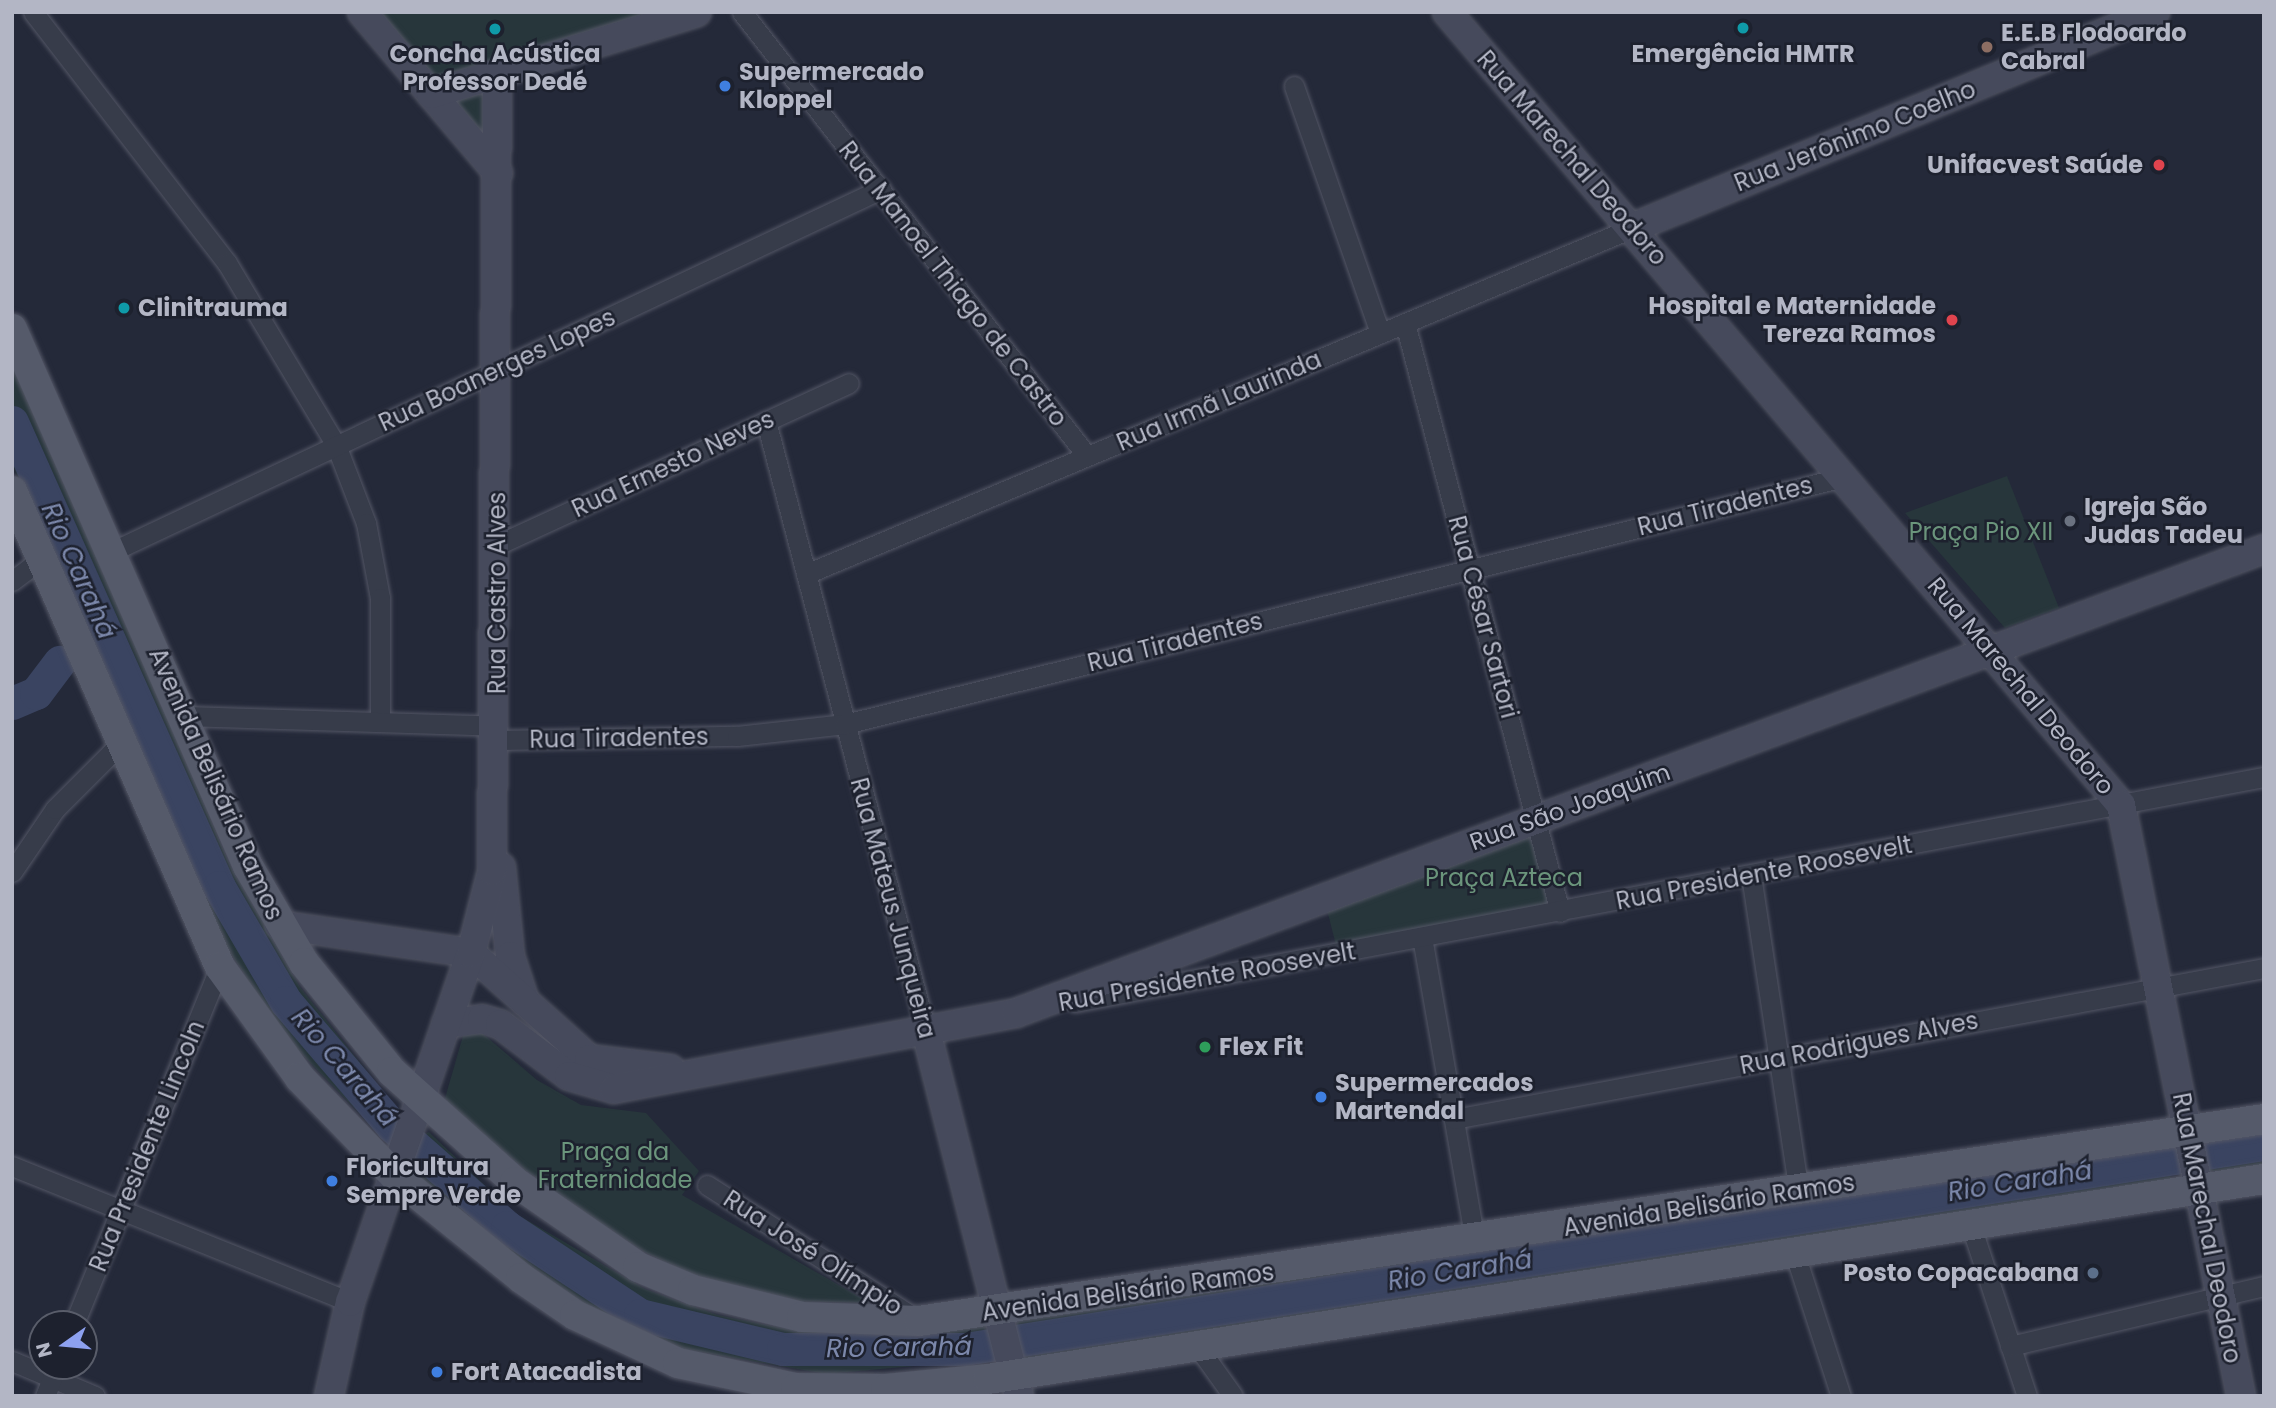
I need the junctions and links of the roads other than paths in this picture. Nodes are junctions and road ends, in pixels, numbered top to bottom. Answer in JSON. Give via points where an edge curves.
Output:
{"nodes":[{"id":1,"x":33,"y":12,"type":"edge"},
{"id":2,"x":362,"y":12,"type":"edge"},
{"id":3,"x":697,"y":12,"type":"edge"},
{"id":4,"x":742,"y":12,"type":"edge"},
{"id":5,"x":1447,"y":12,"type":"edge"},
{"id":6,"x":2155,"y":12,"type":"edge"},
{"id":7,"x":498,"y":76,"type":"junction"},
{"id":8,"x":1294,"y":86,"type":"dead end"},
{"id":9,"x":431,"y":94,"type":"junction"},
{"id":10,"x":498,"y":173,"type":"junction"},
{"id":11,"x":881,"y":189,"type":"junction"},
{"id":12,"x":1632,"y":228,"type":"junction"},
{"id":13,"x":1405,"y":323,"type":"junction"},
{"id":14,"x":12,"y":329,"type":"edge"},
{"id":15,"x":1380,"y":333,"type":"junction"},
{"id":16,"x":498,"y":369,"type":"junction"},
{"id":17,"x":849,"y":383,"type":"dead end"},
{"id":18,"x":766,"y":421,"type":"junction"},
{"id":19,"x":336,"y":445,"type":"junction"},
{"id":20,"x":1087,"y":456,"type":"junction"},
{"id":21,"x":1844,"y":477,"type":"junction"},
{"id":22,"x":12,"y":491,"type":"edge"},
{"id":23,"x":497,"y":545,"type":"junction"},
{"id":24,"x":2264,"y":549,"type":"edge"},
{"id":25,"x":113,"y":551,"type":"junction"},
{"id":26,"x":42,"y":558,"type":"junction"},
{"id":27,"x":1470,"y":569,"type":"junction"},
{"id":28,"x":806,"y":574,"type":"junction"},
{"id":29,"x":12,"y":582,"type":"edge"},
{"id":30,"x":1992,"y":650,"type":"junction"},
{"id":31,"x":185,"y":716,"type":"junction"},
{"id":32,"x":380,"y":722,"type":"junction"},
{"id":33,"x":845,"y":724,"type":"junction"},
{"id":34,"x":497,"y":733,"type":"junction"},
{"id":35,"x":122,"y":742,"type":"junction"},
{"id":36,"x":2264,"y":777,"type":"edge"},
{"id":37,"x":2121,"y":805,"type":"junction"},
{"id":38,"x":1536,"y":819,"type":"junction"},
{"id":39,"x":496,"y":826,"type":"junction"},
{"id":40,"x":12,"y":872,"type":"edge"},
{"id":41,"x":1751,"y":876,"type":"junction"},
{"id":42,"x":1560,"y":912,"type":"junction"},
{"id":43,"x":279,"y":925,"type":"junction"},
{"id":44,"x":1422,"y":937,"type":"junction"},
{"id":45,"x":471,"y":953,"type":"junction"},
{"id":46,"x":220,"y":967,"type":"junction"},
{"id":47,"x":2264,"y":968,"type":"edge"},
{"id":48,"x":2158,"y":987,"type":"junction"},
{"id":49,"x":527,"y":1007,"type":"junction"},
{"id":50,"x":1016,"y":1013,"type":"junction"},
{"id":51,"x":446,"y":1024,"type":"junction"},
{"id":52,"x":926,"y":1031,"type":"junction"},
{"id":53,"x":1779,"y":1058,"type":"junction"},
{"id":54,"x":704,"y":1072,"type":"junction"},
{"id":55,"x":418,"y":1106,"type":"junction"},
{"id":56,"x":1454,"y":1119,"type":"junction"},
{"id":57,"x":2264,"y":1119,"type":"edge"},
{"id":58,"x":2189,"y":1138,"type":"junction"},
{"id":59,"x":398,"y":1163,"type":"junction"},
{"id":60,"x":12,"y":1166,"type":"edge"},
{"id":61,"x":2264,"y":1179,"type":"edge"},
{"id":62,"x":707,"y":1185,"type":"dead end"},
{"id":63,"x":2198,"y":1185,"type":"junction"},
{"id":64,"x":1799,"y":1191,"type":"junction"},
{"id":65,"x":121,"y":1210,"type":"junction"},
{"id":66,"x":1971,"y":1226,"type":"junction"},
{"id":67,"x":1475,"y":1240,"type":"junction"},
{"id":68,"x":1795,"y":1254,"type":"junction"},
{"id":69,"x":2264,"y":1286,"type":"edge"},
{"id":70,"x":2221,"y":1296,"type":"junction"},
{"id":71,"x":350,"y":1301,"type":"junction"},
{"id":72,"x":80,"y":1310,"type":"edge"},
{"id":73,"x":1000,"y":1318,"type":"junction"},
{"id":74,"x":919,"y":1321,"type":"junction"},
{"id":75,"x":2010,"y":1346,"type":"junction"},
{"id":76,"x":1198,"y":1347,"type":"junction"},
{"id":77,"x":12,"y":1361,"type":"edge"},
{"id":78,"x":28,"y":1369,"type":"edge"},
{"id":79,"x":1015,"y":1377,"type":"edge"},
{"id":80,"x":51,"y":1380,"type":"edge"},
{"id":81,"x":95,"y":1396,"type":"edge"},
{"id":82,"x":329,"y":1396,"type":"edge"},
{"id":83,"x":1233,"y":1396,"type":"edge"},
{"id":84,"x":1841,"y":1396,"type":"edge"},
{"id":85,"x":2027,"y":1396,"type":"edge"},
{"id":86,"x":2241,"y":1396,"type":"edge"}],
"edges":[{"from":1,"to":19,"type":"street","via":[[227,264]]},
{"from":2,"to":9,"type":"street"},
{"from":3,"to":7,"type":"street"},
{"from":4,"to":11,"type":"street","name":"Rua Manoel Thiago de Castro"},
{"from":5,"to":12,"type":"street","name":"Rua Marechal Deodoro"},
{"from":6,"to":12,"type":"street","name":"Rua Jerônimo Coelho"},
{"from":7,"to":9,"type":"street"},
{"from":7,"to":10,"type":"street","name":"Rua Castro Alves"},
{"from":8,"to":15,"type":"street"},
{"from":9,"to":10,"type":"street"},
{"from":10,"to":16,"type":"street","name":"Rua Castro Alves"},
{"from":11,"to":16,"type":"street","name":"Rua Boanerges Lopes"},
{"from":11,"to":20,"type":"street","name":"Rua Manoel Thiago de Castro"},
{"from":12,"to":13,"type":"street","name":"Rua Irmã Laurinda"},
{"from":12,"to":21,"type":"street","name":"Rua Marechal Deodoro"},
{"from":13,"to":15,"type":"street","name":"Rua Irmã Laurinda"},
{"from":13,"to":27,"type":"street","name":"Rua César Sartori"},
{"from":14,"to":25,"type":"main road","name":"Avenida Belisário Ramos"},
{"from":15,"to":20,"type":"street","name":"Rua Irmã Laurinda"},
{"from":16,"to":19,"type":"street","name":"Rua Boanerges Lopes"},
{"from":16,"to":23,"type":"street","name":"Rua Castro Alves"},
{"from":17,"to":18,"type":"street","name":"Rua Ernesto Neves"},
{"from":18,"to":23,"type":"street","name":"Rua Ernesto Neves"},
{"from":18,"to":28,"type":"street","name":"Rua Mateus Junqueira"},
{"from":19,"to":25,"type":"street","name":"Rua Boanerges Lopes"},
{"from":19,"to":32,"type":"street","via":[[366,523],[376,575]]},
{"from":20,"to":28,"type":"street","name":"Rua Irmã Laurinda"},
{"from":21,"to":27,"type":"street","name":"Rua Tiradentes"},
{"from":21,"to":30,"type":"street","name":"Rua Marechal Deodoro"},
{"from":22,"to":26,"type":"main road"},
{"from":23,"to":34,"type":"street","name":"Rua Castro Alves"},
{"from":24,"to":30,"type":"street","name":"Rua São Joaquim"},
{"from":25,"to":31,"type":"main road","name":"Avenida Belisário Ramos"},
{"from":26,"to":29,"type":"street"},
{"from":26,"to":35,"type":"main road"},
{"from":27,"to":33,"type":"street","name":"Rua Tiradentes"},
{"from":27,"to":38,"type":"street","name":"Rua César Sartori"},
{"from":28,"to":33,"type":"street","name":"Rua Mateus Junqueira"},
{"from":30,"to":37,"type":"street","name":"Rua Marechal Deodoro"},
{"from":30,"to":38,"type":"street","name":"Rua São Joaquim"},
{"from":31,"to":32,"type":"street","name":"Rua Tiradentes"},
{"from":31,"to":43,"type":"main road","name":"Avenida Belisário Ramos"},
{"from":32,"to":34,"type":"street","name":"Rua Tiradentes"},
{"from":33,"to":34,"type":"street","name":"Rua Tiradentes","via":[[737,736]]},
{"from":33,"to":52,"type":"street","name":"Rua Mateus Junqueira"},
{"from":34,"to":39,"type":"street","name":"Rua Castro Alves"},
{"from":35,"to":40,"type":"street","via":[[55,809]]},
{"from":35,"to":46,"type":"main road"},
{"from":36,"to":37,"type":"street","name":"Rua Presidente Roosevelt"},
{"from":37,"to":41,"type":"street","name":"Rua Presidente Roosevelt"},
{"from":37,"to":48,"type":"street","name":"Rua Marechal Deodoro"},
{"from":38,"to":42,"type":"street","name":"Rua César Sartori"},
{"from":38,"to":50,"type":"street","name":"Rua São Joaquim"},
{"from":39,"to":45,"type":"street","name":"Rua Castro Alves","via":[[492,871]]},
{"from":39,"to":49,"type":"street","via":[[510,956]]},
{"from":41,"to":42,"type":"street","name":"Rua Presidente Roosevelt"},
{"from":41,"to":53,"type":"street"},
{"from":42,"to":44,"type":"street","name":"Rua Presidente Roosevelt"},
{"from":43,"to":45,"type":"street"},
{"from":43,"to":55,"type":"main road","name":"Avenida Belisário Ramos","via":[[353,1028]]},
{"from":44,"to":50,"type":"street","name":"Rua Presidente Roosevelt"},
{"from":44,"to":56,"type":"street"},
{"from":45,"to":49,"type":"street","name":"Rua São Joaquim"},
{"from":45,"to":51,"type":"street","name":"Rua Castro Alves"},
{"from":46,"to":59,"type":"main road","via":[[300,1078]]},
{"from":46,"to":65,"type":"street","name":"Rua Presidente Lincoln"},
{"from":47,"to":48,"type":"street","name":"Rua Rodrigues Alves"},
{"from":48,"to":53,"type":"street","name":"Rua Rodrigues Alves"},
{"from":48,"to":58,"type":"street","name":"Rua Marechal Deodoro"},
{"from":49,"to":54,"type":"street","name":"Rua São Joaquim","via":[[574,1049],[606,1065]]},
{"from":50,"to":52,"type":"street","name":"Rua São Joaquim"},
{"from":51,"to":54,"type":"street","name":"Rua São Joaquim","via":[[482,1019],[500,1024],[591,1085],[614,1089]]},
{"from":51,"to":55,"type":"street","name":"Rua Castro Alves"},
{"from":52,"to":54,"type":"street","name":"Rua São Joaquim"},
{"from":52,"to":73,"type":"street","name":"Rua Mateus Junqueira"},
{"from":53,"to":56,"type":"street","name":"Rua Rodrigues Alves"},
{"from":53,"to":64,"type":"street"},
{"from":55,"to":59,"type":"street","name":"Rua Castro Alves"},
{"from":55,"to":74,"type":"main road","name":"Avenida Belisário Ramos","via":[[573,1228],[638,1267],[693,1290],[802,1317]]},
{"from":56,"to":67,"type":"street"},
{"from":57,"to":58,"type":"main road","name":"Avenida Belisário Ramos"},
{"from":58,"to":63,"type":"street","name":"Rua Marechal Deodoro"},
{"from":58,"to":64,"type":"main road","name":"Avenida Belisário Ramos"},
{"from":59,"to":71,"type":"street","name":"Rua Castro Alves"},
{"from":59,"to":79,"type":"main road","via":[[575,1315],[678,1363],[731,1378],[843,1390]]},
{"from":60,"to":65,"type":"street"},
{"from":61,"to":63,"type":"main road"},
{"from":62,"to":74,"type":"street","name":"Rua José Olímpio"},
{"from":63,"to":66,"type":"main road"},
{"from":63,"to":70,"type":"street","name":"Rua Marechal Deodoro"},
{"from":64,"to":67,"type":"main road","name":"Avenida Belisário Ramos"},
{"from":65,"to":71,"type":"street"},
{"from":65,"to":72,"type":"street","name":"Rua Presidente Lincoln"},
{"from":66,"to":68,"type":"main road"},
{"from":66,"to":75,"type":"street"},
{"from":67,"to":73,"type":"main road","name":"Avenida Belisário Ramos"},
{"from":68,"to":76,"type":"main road"},
{"from":68,"to":84,"type":"street"},
{"from":69,"to":70,"type":"street"},
{"from":70,"to":75,"type":"street"},
{"from":70,"to":86,"type":"street","name":"Rua Marechal Deodoro"},
{"from":71,"to":82,"type":"street","name":"Rua Castro Alves"},
{"from":73,"to":74,"type":"main road","name":"Avenida Belisário Ramos"},
{"from":73,"to":79,"type":"street","name":"Rua Mateus Junqueira"},
{"from":75,"to":85,"type":"street"},
{"from":76,"to":79,"type":"main road"},
{"from":76,"to":83,"type":"street"},
{"from":77,"to":78,"type":"street"},
{"from":80,"to":81,"type":"street"}]}
